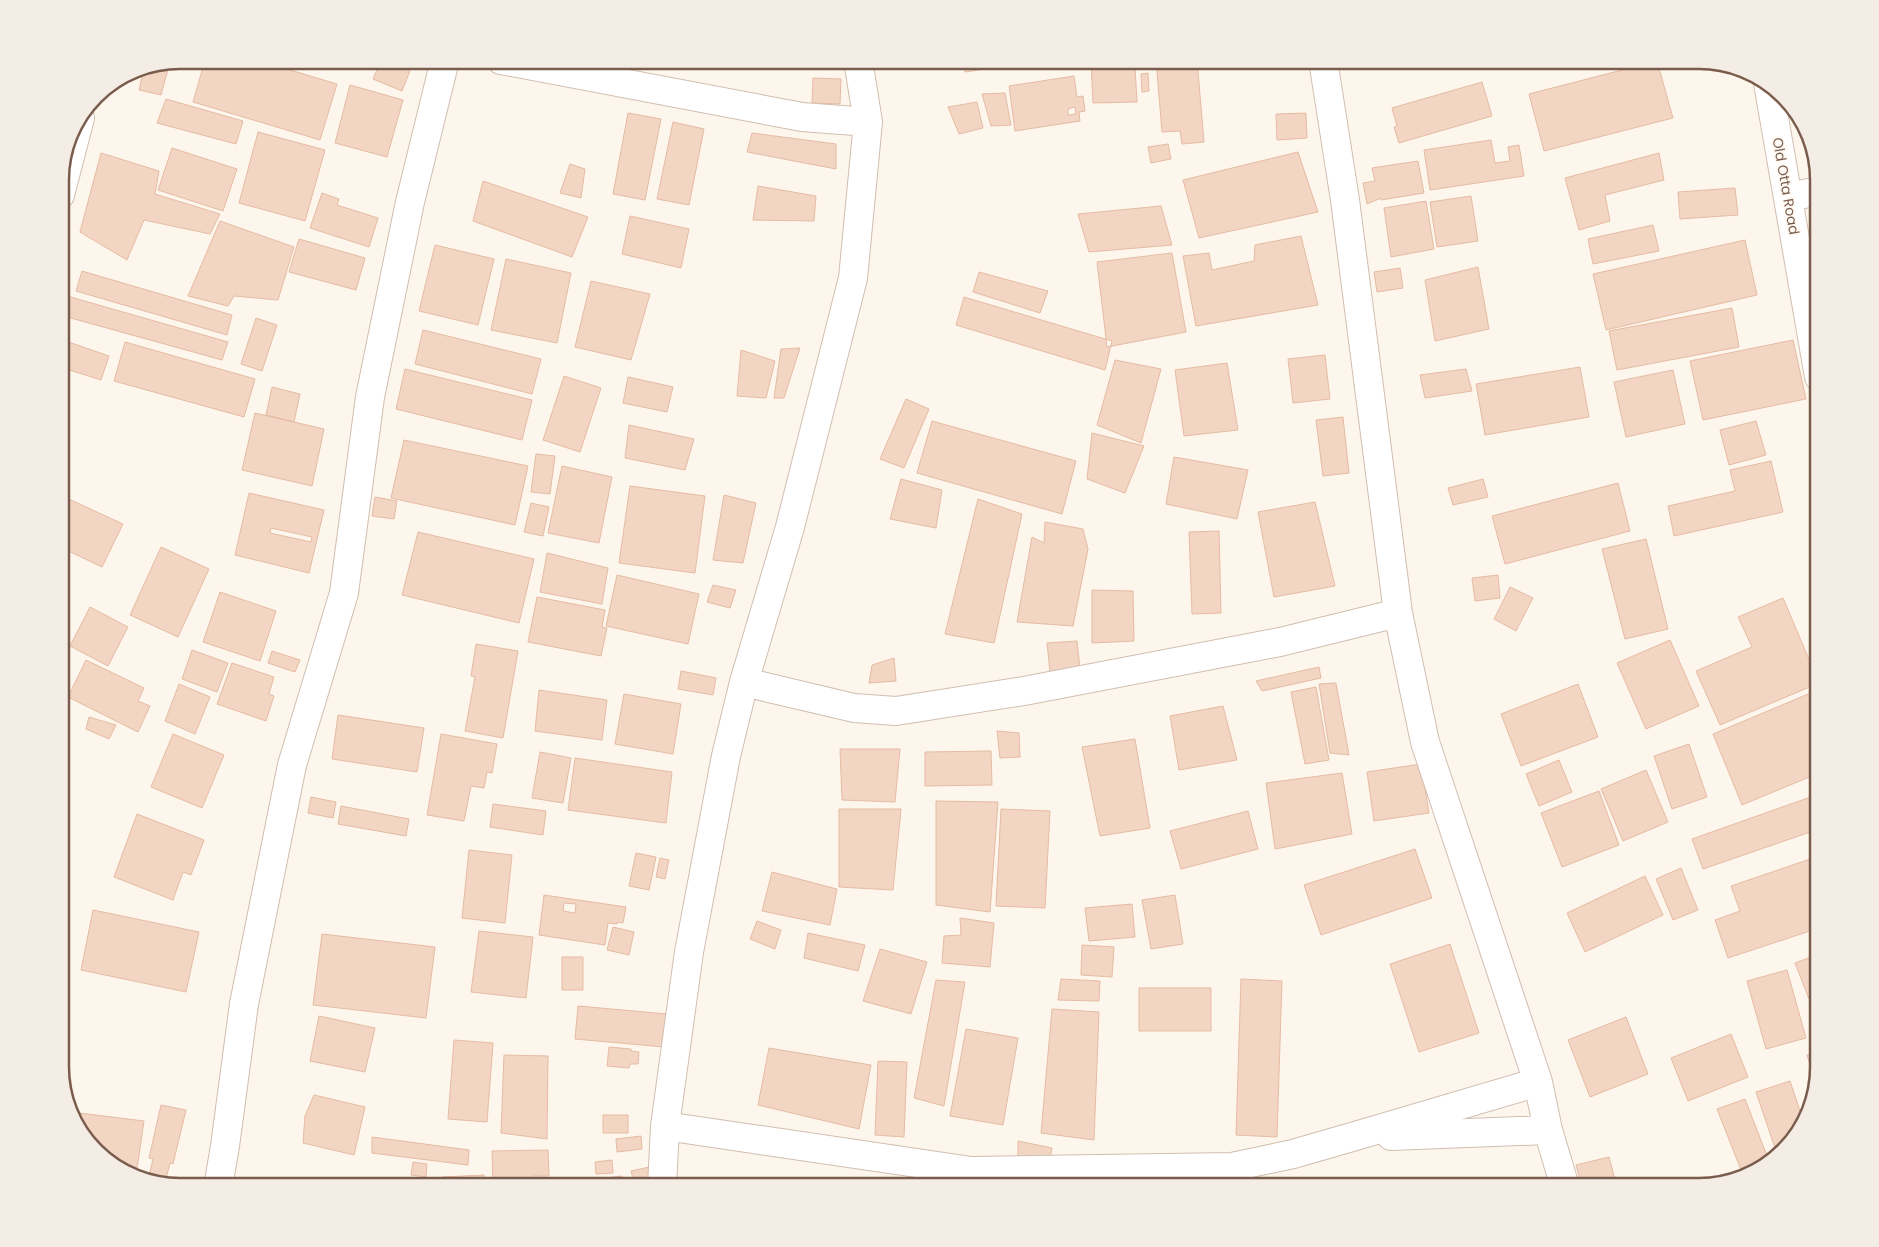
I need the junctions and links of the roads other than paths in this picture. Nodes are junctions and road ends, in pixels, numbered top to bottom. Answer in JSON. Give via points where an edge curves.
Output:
{"nodes":[{"id":1,"x":443,"y":69,"type":"edge"},
{"id":2,"x":549,"y":69,"type":"edge"},
{"id":3,"x":859,"y":69,"type":"edge"},
{"id":4,"x":1324,"y":69,"type":"edge"},
{"id":5,"x":1770,"y":94,"type":"edge"},
{"id":6,"x":868,"y":122,"type":"junction"},
{"id":7,"x":1810,"y":192,"type":"edge"},
{"id":8,"x":1788,"y":197,"type":"junction"},
{"id":9,"x":1810,"y":325,"type":"edge"},
{"id":10,"x":1398,"y":613,"type":"junction"},
{"id":11,"x":744,"y":682,"type":"junction"},
{"id":12,"x":1538,"y":1082,"type":"junction"},
{"id":13,"x":665,"y":1126,"type":"junction"},
{"id":14,"x":1548,"y":1130,"type":"junction"},
{"id":15,"x":1352,"y":1137,"type":"junction"},
{"id":16,"x":220,"y":1178,"type":"edge"},
{"id":17,"x":662,"y":1178,"type":"edge"},
{"id":18,"x":1562,"y":1178,"type":"edge"}],
"edges":[{"from":1,"to":16,"type":"street","via":[[410,202],[370,397],[344,593],[292,765],[244,1004]]},
{"from":2,"to":6,"type":"street","via":[[802,117]]},
{"from":3,"to":6,"type":"street"},
{"from":4,"to":10,"type":"street","via":[[1345,200]]},
{"from":5,"to":8,"type":"street","name":"Old Otta Road"},
{"from":6,"to":11,"type":"street","via":[[853,278],[790,527]]},
{"from":7,"to":8,"type":"street"},
{"from":8,"to":9,"type":"street","name":"Old Otta Road"},
{"from":10,"to":11,"type":"street","via":[[1270,644],[1024,691],[896,711],[854,708]]},
{"from":10,"to":12,"type":"street","via":[[1425,742]]},
{"from":11,"to":13,"type":"street","via":[[726,756],[689,952]]},
{"from":12,"to":14,"type":"street"},
{"from":12,"to":15,"type":"street"},
{"from":13,"to":15,"type":"street","via":[[971,1171],[1232,1167]]},
{"from":13,"to":17,"type":"street"},
{"from":14,"to":15,"type":"street"},
{"from":14,"to":18,"type":"street"}]}
